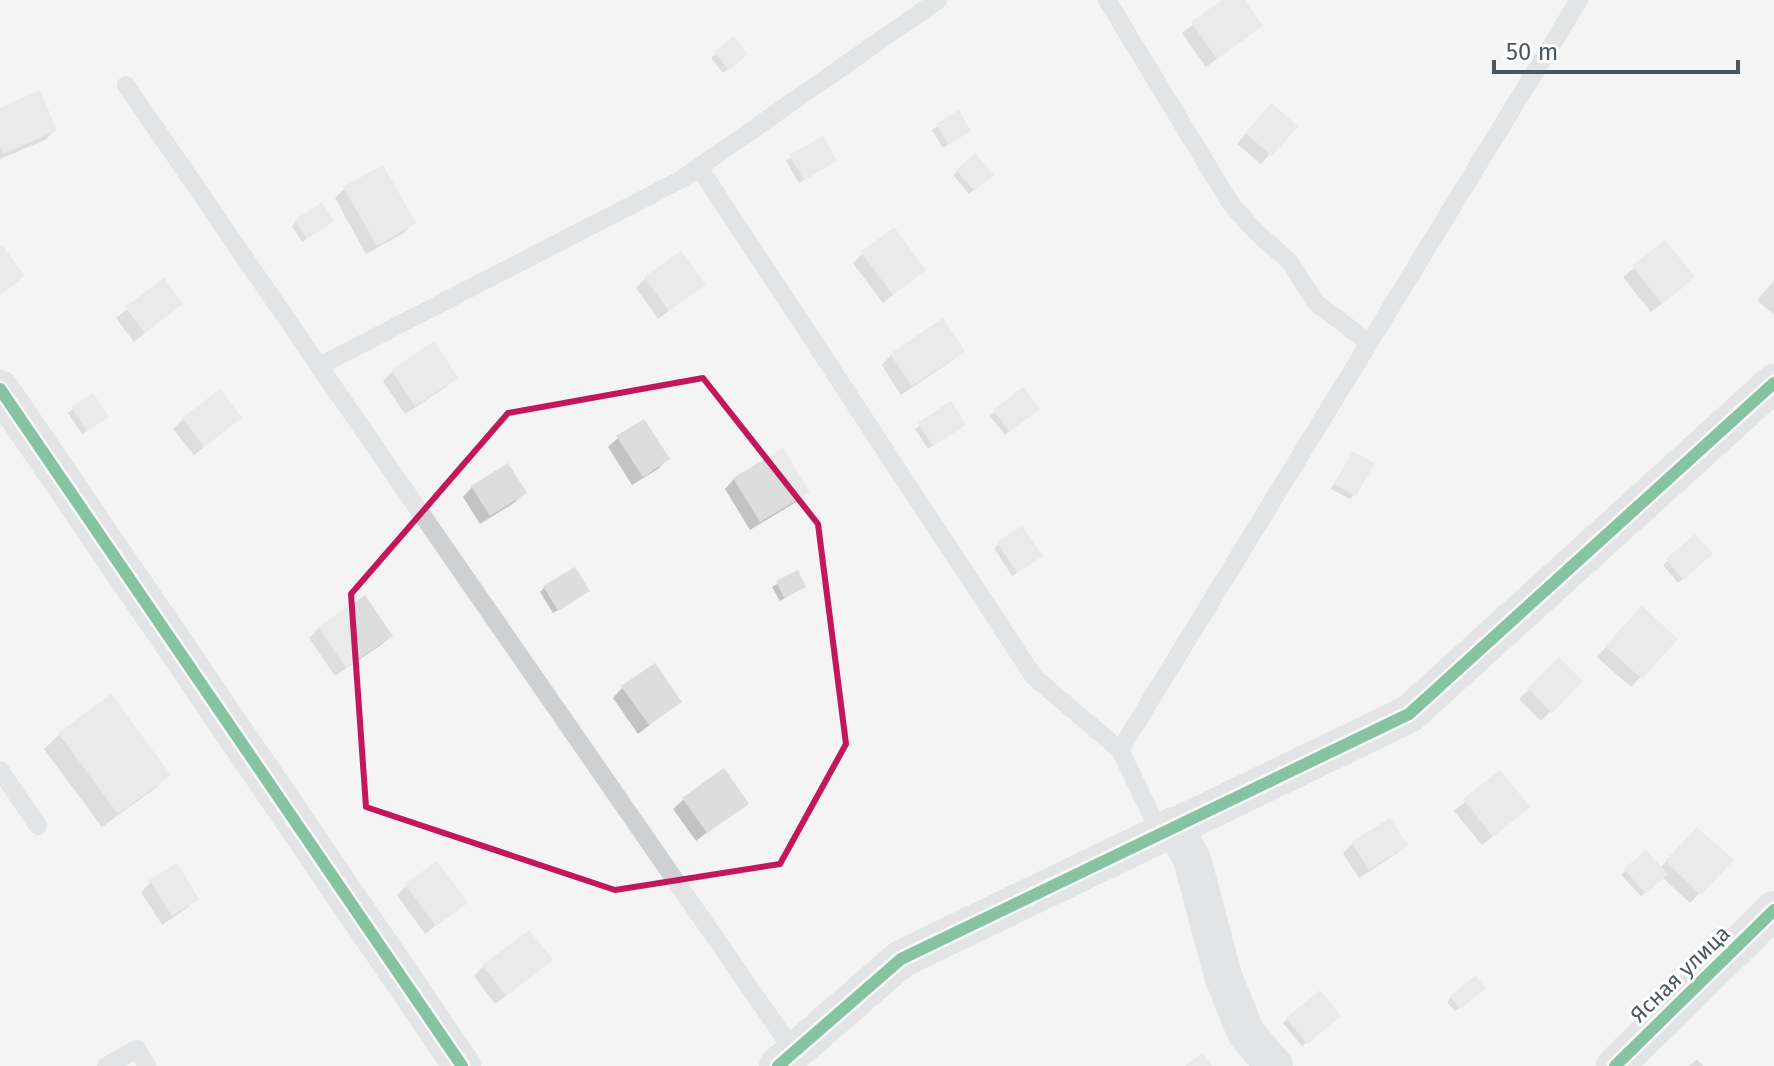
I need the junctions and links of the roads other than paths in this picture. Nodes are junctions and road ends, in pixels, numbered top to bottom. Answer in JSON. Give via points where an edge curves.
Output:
{"nodes":[{"id":1,"x":938,"y":0,"type":"edge"},
{"id":2,"x":1107,"y":0,"type":"edge"},
{"id":3,"x":1579,"y":0,"type":"edge"},
{"id":4,"x":126,"y":85,"type":"dead end"},
{"id":5,"x":699,"y":167,"type":"junction"},
{"id":6,"x":1368,"y":342,"type":"junction"},
{"id":7,"x":319,"y":366,"type":"junction"},
{"id":8,"x":1774,"y":383,"type":"edge"},
{"id":9,"x":0,"y":389,"type":"edge"},
{"id":10,"x":1120,"y":750,"type":"junction"},
{"id":11,"x":0,"y":770,"type":"edge"},
{"id":12,"x":38,"y":826,"type":"dead end"},
{"id":13,"x":1167,"y":830,"type":"junction"},
{"id":14,"x":1774,"y":910,"type":"edge"},
{"id":15,"x":786,"y":1060,"type":"edge"},
{"id":16,"x":106,"y":1066,"type":"edge"},
{"id":17,"x":147,"y":1066,"type":"edge"},
{"id":18,"x":462,"y":1066,"type":"edge"},
{"id":19,"x":1274,"y":1066,"type":"edge"},
{"id":20,"x":1615,"y":1066,"type":"edge"}],
"edges":[{"from":1,"to":5,"type":"lane"},
{"from":2,"to":6,"type":"lane","via":[[1231,204],[1290,262],[1315,302]]},
{"from":3,"to":6,"type":"lane"},
{"from":4,"to":7,"type":"lane"},
{"from":5,"to":7,"type":"lane"},
{"from":5,"to":10,"type":"lane","via":[[1034,677]]},
{"from":6,"to":10,"type":"lane"},
{"from":7,"to":15,"type":"lane"},
{"from":8,"to":13,"type":"street","via":[[1409,714]]},
{"from":9,"to":18,"type":"street"},
{"from":10,"to":13,"type":"lane"},
{"from":11,"to":12,"type":"lane"},
{"from":13,"to":15,"type":"street","via":[[901,959]]},
{"from":13,"to":19,"type":"street","via":[[1192,859],[1223,976],[1246,1033]]},
{"from":14,"to":20,"type":"street","name":"Ясная улица"},
{"from":16,"to":17,"type":"lane","via":[[137,1049]]}]}
